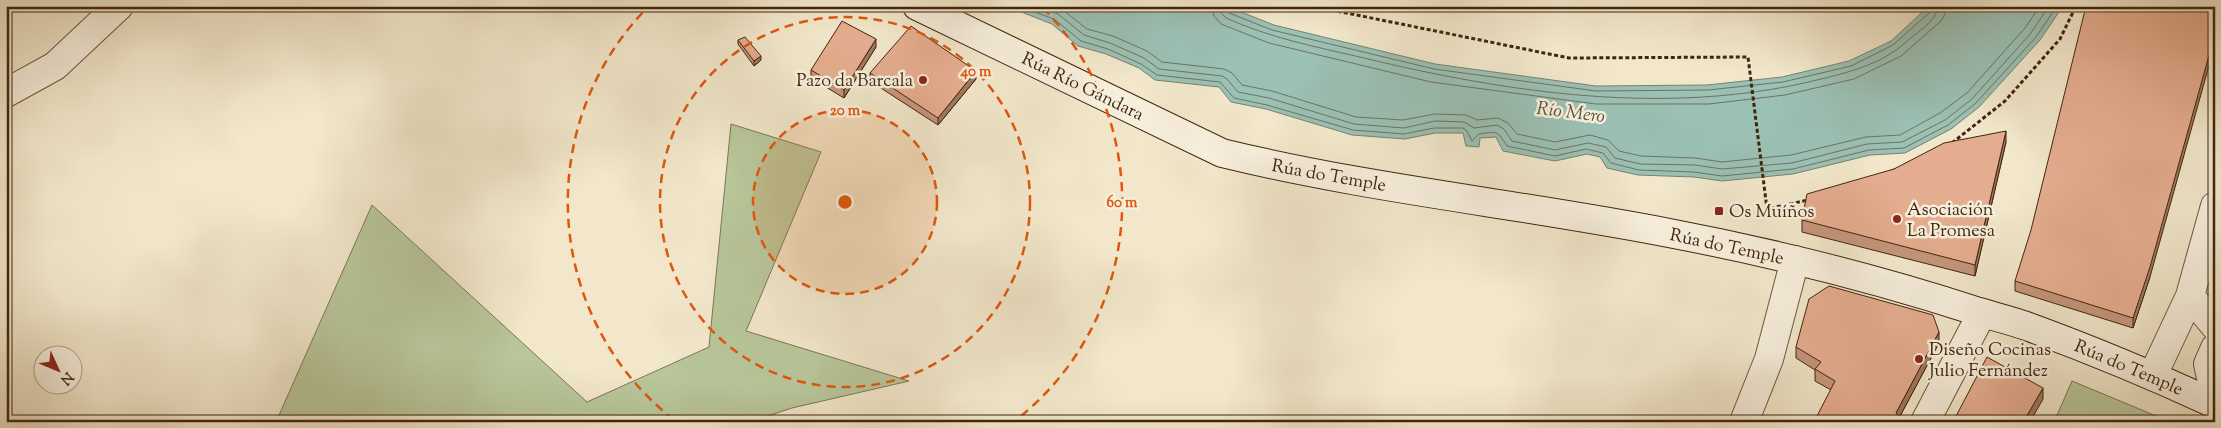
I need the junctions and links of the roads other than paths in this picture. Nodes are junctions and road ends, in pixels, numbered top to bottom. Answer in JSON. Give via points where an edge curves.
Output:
{"nodes":[{"id":1,"x":119,"y":6,"type":"edge"},
{"id":2,"x":917,"y":6,"type":"edge"},
{"id":3,"x":6,"y":92,"type":"edge"},
{"id":4,"x":1222,"y":153,"type":"joint"},
{"id":5,"x":2215,"y":206,"type":"edge"},
{"id":6,"x":1795,"y":260,"type":"junction"},
{"id":7,"x":2190,"y":296,"type":"junction"},
{"id":8,"x":1982,"y":313,"type":"junction"},
{"id":9,"x":2215,"y":326,"type":"edge"},
{"id":10,"x":2215,"y":348,"type":"edge"},
{"id":11,"x":2153,"y":375,"type":"junction"},
{"id":12,"x":2215,"y":396,"type":"edge"},
{"id":13,"x":2215,"y":404,"type":"edge"},
{"id":14,"x":1744,"y":422,"type":"edge"},
{"id":15,"x":1925,"y":422,"type":"edge"}],
"edges":[{"from":1,"to":3,"type":"main road","via":[[55,66]]},
{"from":2,"to":4,"type":"main road","name":"Rúa Río Gándara"},
{"from":4,"to":6,"type":"main road","name":"Rúa do Temple","via":[[1264,164],[1669,233]]},
{"from":5,"to":7,"type":"main road"},
{"from":6,"to":8,"type":"main road","name":"Rúa do Temple","via":[[1929,295]]},
{"from":6,"to":14,"type":"main road","via":[[1769,359]]},
{"from":7,"to":9,"type":"main road"},
{"from":7,"to":11,"type":"main road"},
{"from":8,"to":11,"type":"main road","name":"Rúa do Temple","via":[[2026,326]]},
{"from":8,"to":15,"type":"main road"},
{"from":10,"to":12,"type":"main road","via":[[2208,364]]},
{"from":11,"to":13,"type":"main road","name":"Rúa do Temple"}]}
